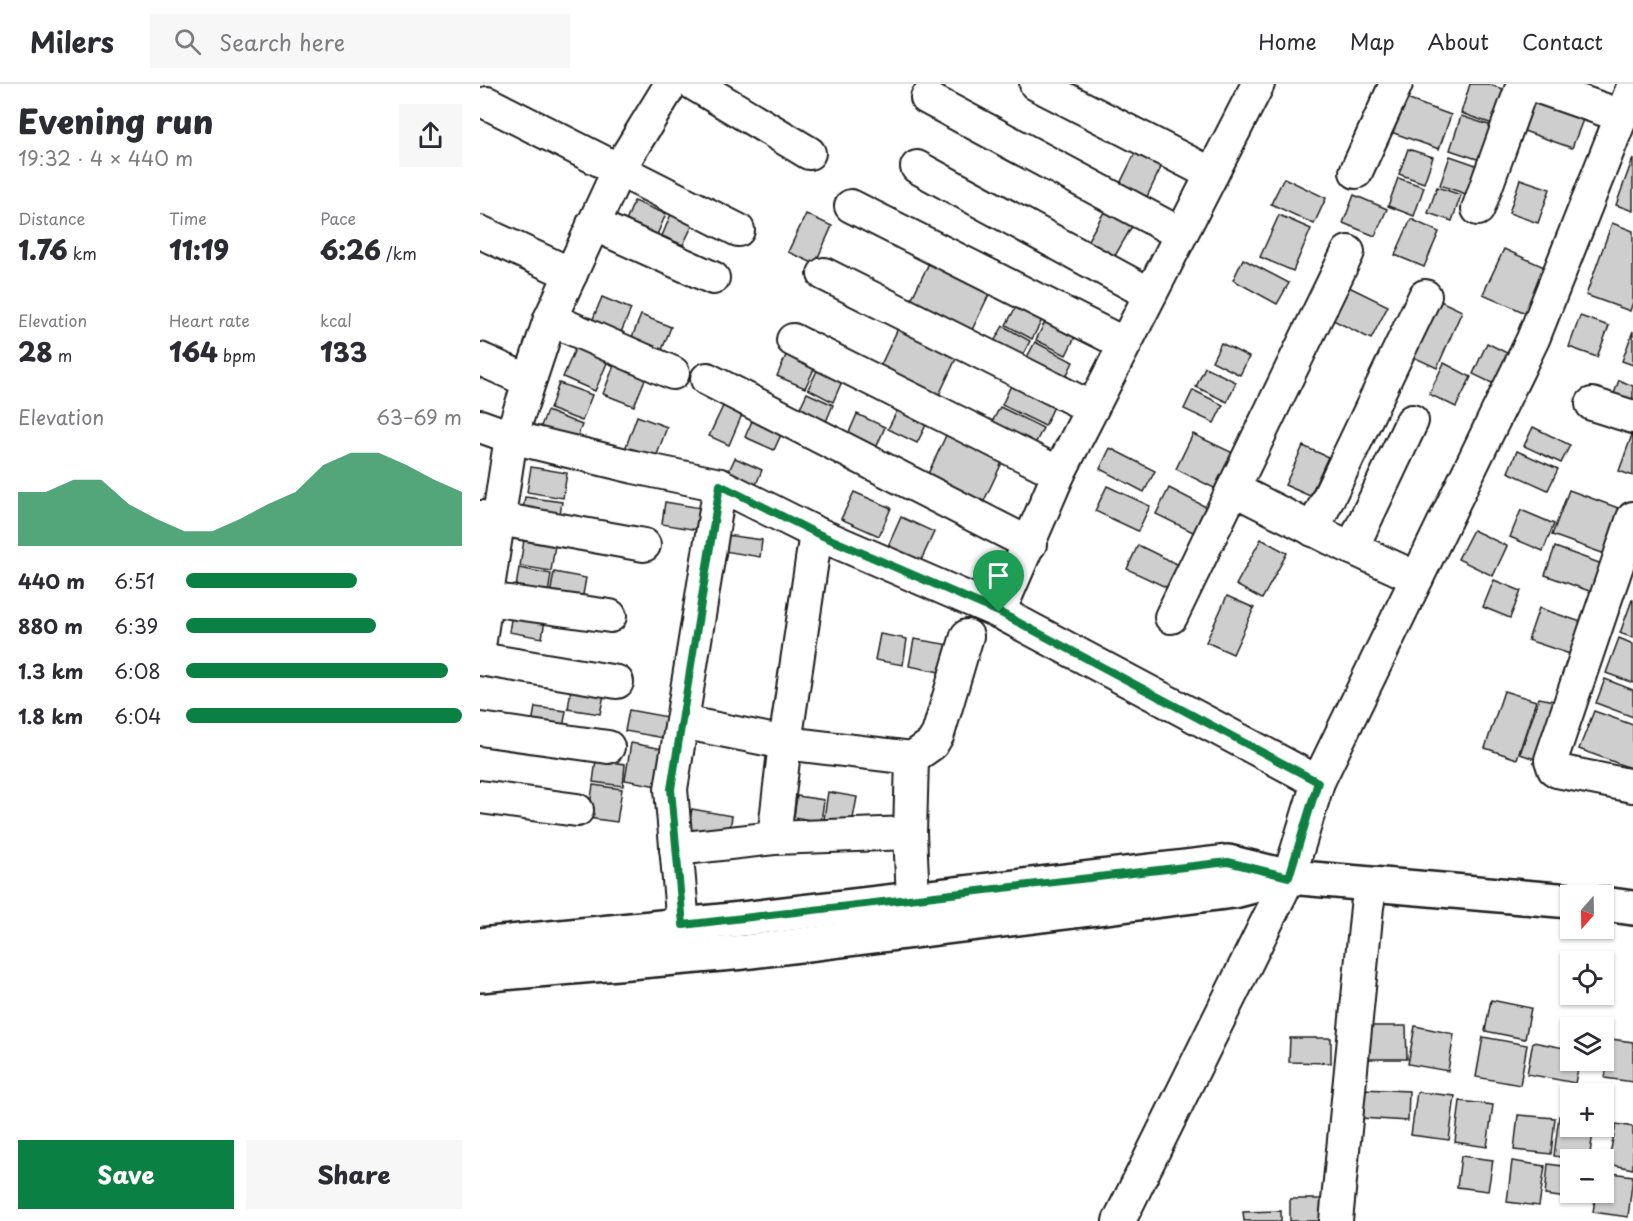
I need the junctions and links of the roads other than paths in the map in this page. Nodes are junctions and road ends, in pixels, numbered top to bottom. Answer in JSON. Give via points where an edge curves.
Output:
{"nodes":[{"id":1,"x":671,"y":84,"type":"edge"},
{"id":2,"x":694,"y":84,"type":"edge"},
{"id":3,"x":1036,"y":84,"type":"edge"},
{"id":4,"x":1395,"y":84,"type":"edge"},
{"id":5,"x":1523,"y":84,"type":"edge"},
{"id":6,"x":1530,"y":84,"type":"edge"},
{"id":7,"x":1249,"y":87,"type":"edge"},
{"id":8,"x":1633,"y":87,"type":"edge"},
{"id":9,"x":927,"y":98,"type":"dead end"},
{"id":10,"x":487,"y":103,"type":"dead end"},
{"id":11,"x":1622,"y":116,"type":"junction"},
{"id":12,"x":809,"y":153,"type":"dead end"},
{"id":13,"x":917,"y":167,"type":"dead end"},
{"id":14,"x":619,"y":169,"type":"junction"},
{"id":15,"x":1356,"y":172,"type":"dead end"},
{"id":16,"x":1212,"y":174,"type":"junction"},
{"id":17,"x":851,"y":206,"type":"dead end"},
{"id":18,"x":1478,"y":209,"type":"dead end"},
{"id":19,"x":593,"y":224,"type":"junction"},
{"id":20,"x":738,"y":231,"type":"dead end"},
{"id":21,"x":480,"y":232,"type":"edge"},
{"id":22,"x":1181,"y":234,"type":"junction"},
{"id":23,"x":1348,"y":252,"type":"dead end"},
{"id":24,"x":571,"y":274,"type":"junction"},
{"id":25,"x":824,"y":274,"type":"dead end"},
{"id":26,"x":713,"y":278,"type":"dead end"},
{"id":27,"x":1150,"y":294,"type":"junction"},
{"id":28,"x":1425,"y":296,"type":"dead end"},
{"id":29,"x":550,"y":319,"type":"junction"},
{"id":30,"x":793,"y":340,"type":"dead end"},
{"id":31,"x":1125,"y":344,"type":"junction"},
{"id":32,"x":480,"y":359,"type":"edge"},
{"id":33,"x":673,"y":373,"type":"dead end"},
{"id":34,"x":707,"y":379,"type":"dead end"},
{"id":35,"x":529,"y":381,"type":"junction"},
{"id":36,"x":1592,"y":404,"type":"dead end"},
{"id":37,"x":1092,"y":408,"type":"junction"},
{"id":38,"x":1633,"y":417,"type":"edge"},
{"id":39,"x":1412,"y":421,"type":"dead end"},
{"id":40,"x":480,"y":426,"type":"edge"},
{"id":41,"x":511,"y":436,"type":"junction"},
{"id":42,"x":1059,"y":473,"type":"junction"},
{"id":43,"x":720,"y":485,"type":"junction"},
{"id":44,"x":1233,"y":489,"type":"junction"},
{"id":45,"x":490,"y":518,"type":"edge"},
{"id":46,"x":1633,"y":518,"type":"edge"},
{"id":47,"x":1313,"y":530,"type":"junction"},
{"id":48,"x":816,"y":533,"type":"junction"},
{"id":49,"x":1030,"y":544,"type":"junction"},
{"id":50,"x":644,"y":545,"type":"dead end"},
{"id":51,"x":1352,"y":548,"type":"junction"},
{"id":52,"x":1417,"y":578,"type":"junction"},
{"id":53,"x":483,"y":598,"type":"edge"},
{"id":54,"x":999,"y":612,"type":"junction"},
{"id":55,"x":610,"y":616,"type":"dead end"},
{"id":56,"x":1171,"y":617,"type":"dead end"},
{"id":57,"x":967,"y":636,"type":"dead end"},
{"id":58,"x":480,"y":640,"type":"edge"},
{"id":59,"x":480,"y":659,"type":"edge"},
{"id":60,"x":617,"y":682,"type":"dead end"},
{"id":61,"x":682,"y":722,"type":"junction"},
{"id":62,"x":480,"y":729,"type":"edge"},
{"id":63,"x":785,"y":743,"type":"junction"},
{"id":64,"x":608,"y":747,"type":"dead end"},
{"id":65,"x":912,"y":758,"type":"junction"},
{"id":66,"x":1318,"y":782,"type":"junction"},
{"id":67,"x":1633,"y":786,"type":"edge"},
{"id":68,"x":480,"y":797,"type":"edge"},
{"id":69,"x":577,"y":810,"type":"dead end"},
{"id":70,"x":910,"y":833,"type":"junction"},
{"id":71,"x":774,"y":838,"type":"junction"},
{"id":72,"x":676,"y":849,"type":"junction"},
{"id":73,"x":1289,"y":877,"type":"junction"},
{"id":74,"x":1371,"y":884,"type":"junction"},
{"id":75,"x":913,"y":899,"type":"junction"},
{"id":76,"x":1560,"y":899,"type":"edge"},
{"id":77,"x":1614,"y":905,"type":"edge"},
{"id":78,"x":1633,"y":908,"type":"edge"},
{"id":79,"x":683,"y":925,"type":"junction"},
{"id":80,"x":480,"y":945,"type":"edge"},
{"id":81,"x":480,"y":975,"type":"edge"},
{"id":82,"x":1119,"y":1221,"type":"edge"},
{"id":83,"x":1336,"y":1221,"type":"edge"}],
"edges":[{"from":1,"to":14,"type":"street"},
{"from":2,"to":12,"type":"street"},
{"from":3,"to":16,"type":"street"},
{"from":4,"to":15,"type":"street"},
{"from":5,"to":18,"type":"street"},
{"from":6,"to":11,"type":"street"},
{"from":7,"to":16,"type":"street"},
{"from":8,"to":11,"type":"street"},
{"from":9,"to":22,"type":"street"},
{"from":10,"to":14,"type":"street"},
{"from":11,"to":52,"type":"street","via":[[1533,339]]},
{"from":13,"to":27,"type":"street"},
{"from":14,"to":19,"type":"street"},
{"from":14,"to":20,"type":"street"},
{"from":16,"to":22,"type":"street"},
{"from":17,"to":31,"type":"street"},
{"from":19,"to":24,"type":"street"},
{"from":19,"to":26,"type":"street"},
{"from":21,"to":24,"type":"street"},
{"from":22,"to":27,"type":"street"},
{"from":23,"to":44,"type":"street"},
{"from":24,"to":29,"type":"street"},
{"from":25,"to":37,"type":"street"},
{"from":27,"to":31,"type":"street"},
{"from":28,"to":47,"type":"street"},
{"from":29,"to":33,"type":"street"},
{"from":29,"to":35,"type":"street"},
{"from":30,"to":42,"type":"street"},
{"from":31,"to":37,"type":"street"},
{"from":32,"to":35,"type":"street"},
{"from":34,"to":49,"type":"street"},
{"from":35,"to":41,"type":"street"},
{"from":36,"to":38,"type":"street"},
{"from":37,"to":42,"type":"street"},
{"from":39,"to":51,"type":"street"},
{"from":40,"to":41,"type":"street"},
{"from":41,"to":43,"type":"street"},
{"from":41,"to":45,"type":"street"},
{"from":42,"to":49,"type":"street"},
{"from":43,"to":48,"type":"street"},
{"from":43,"to":61,"type":"street"},
{"from":44,"to":47,"type":"street"},
{"from":44,"to":56,"type":"street"},
{"from":45,"to":50,"type":"street"},
{"from":45,"to":53,"type":"street"},
{"from":46,"to":67,"type":"street","via":[[1551,760],[1557,771]]},
{"from":47,"to":51,"type":"street"},
{"from":48,"to":54,"type":"street"},
{"from":48,"to":63,"type":"street"},
{"from":49,"to":54,"type":"street"},
{"from":51,"to":52,"type":"street"},
{"from":52,"to":66,"type":"street"},
{"from":53,"to":55,"type":"street"},
{"from":53,"to":58,"type":"street"},
{"from":54,"to":66,"type":"street"},
{"from":57,"to":65,"type":"street","via":[[938,734],[932,744]]},
{"from":59,"to":60,"type":"street"},
{"from":61,"to":63,"type":"street"},
{"from":61,"to":72,"type":"street","via":[[671,789]]},
{"from":62,"to":64,"type":"street"},
{"from":63,"to":65,"type":"street"},
{"from":63,"to":71,"type":"street"},
{"from":65,"to":70,"type":"street"},
{"from":66,"to":73,"type":"street"},
{"from":68,"to":69,"type":"street"},
{"from":70,"to":71,"type":"street"},
{"from":70,"to":75,"type":"street"},
{"from":71,"to":72,"type":"street"},
{"from":72,"to":79,"type":"street"},
{"from":73,"to":74,"type":"main road"},
{"from":73,"to":75,"type":"main road","via":[[1228,862]]},
{"from":73,"to":81,"type":"main road","via":[[1234,891],[744,952]]},
{"from":73,"to":82,"type":"street"},
{"from":74,"to":76,"type":"main road"},
{"from":74,"to":83,"type":"street"},
{"from":75,"to":79,"type":"main road"},
{"from":77,"to":78,"type":"main road"},
{"from":79,"to":80,"type":"main road"}]}
